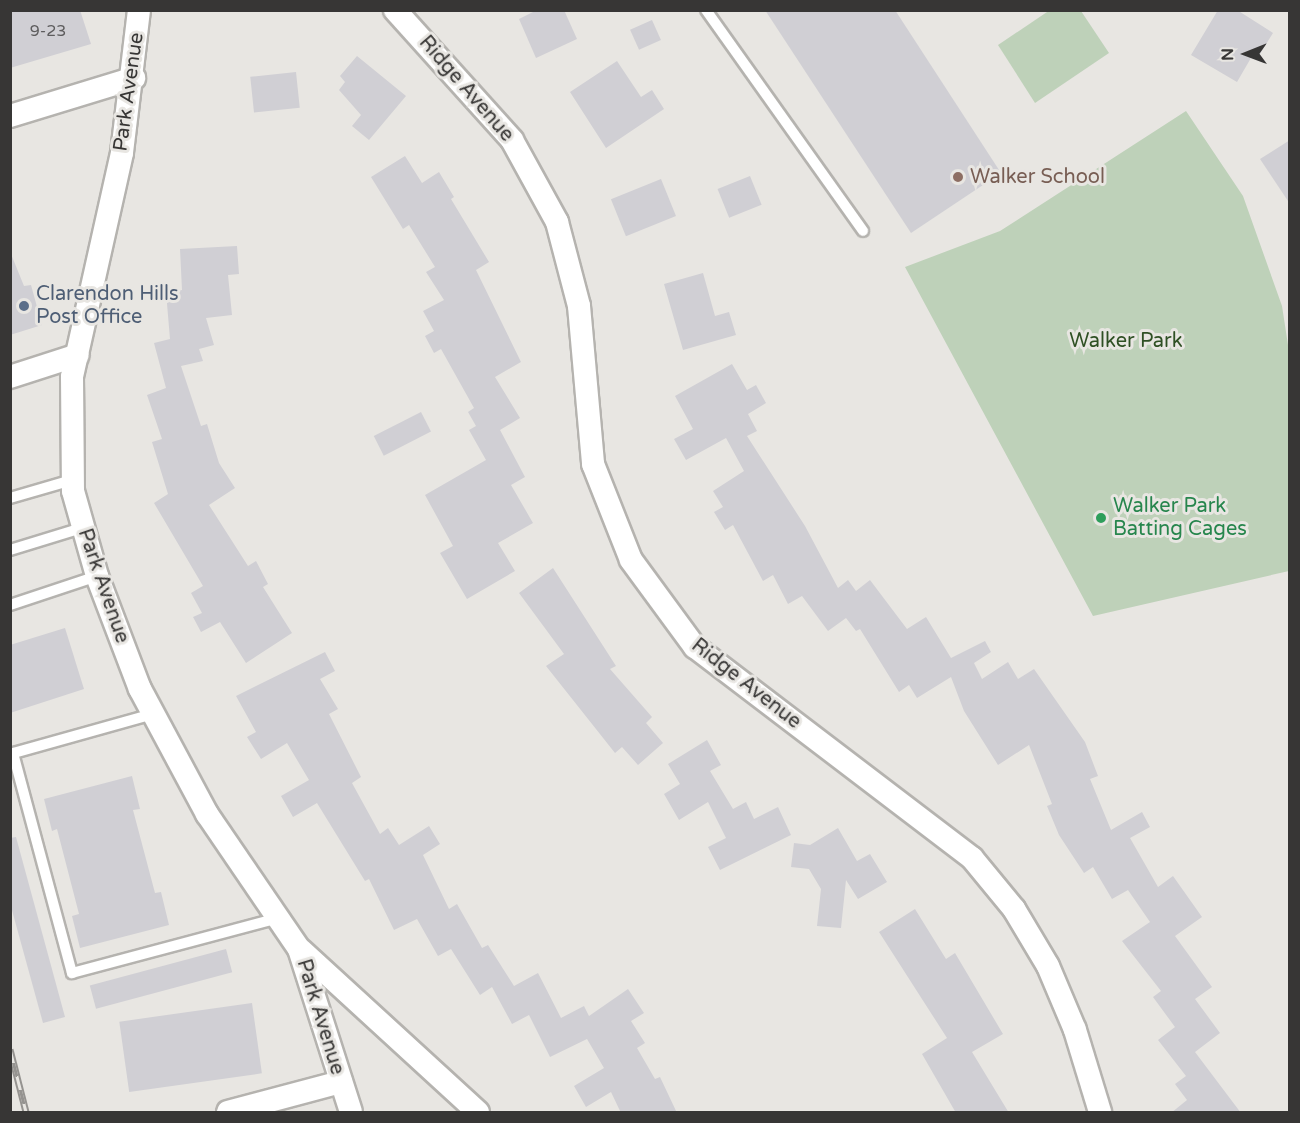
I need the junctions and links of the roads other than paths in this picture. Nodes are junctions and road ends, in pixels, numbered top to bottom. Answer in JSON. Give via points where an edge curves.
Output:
{"nodes":[{"id":1,"x":139,"y":10,"type":"edge"},
{"id":2,"x":395,"y":10,"type":"edge"},
{"id":3,"x":706,"y":10,"type":"edge"},
{"id":4,"x":134,"y":78,"type":"junction"},
{"id":5,"x":10,"y":116,"type":"edge"},
{"id":6,"x":863,"y":231,"type":"dead end"},
{"id":7,"x":78,"y":355,"type":"junction"},
{"id":8,"x":10,"y":377,"type":"edge"},
{"id":9,"x":72,"y":480,"type":"junction"},
{"id":10,"x":10,"y":498,"type":"edge"},
{"id":11,"x":82,"y":528,"type":"junction"},
{"id":12,"x":10,"y":550,"type":"edge"},
{"id":13,"x":97,"y":576,"type":"junction"},
{"id":14,"x":10,"y":605,"type":"edge"},
{"id":15,"x":153,"y":714,"type":"junction"},
{"id":16,"x":278,"y":918,"type":"junction"},
{"id":17,"x":299,"y":950,"type":"junction"},
{"id":18,"x":341,"y":1082,"type":"junction"},
{"id":19,"x":228,"y":1113,"type":"edge"},
{"id":20,"x":351,"y":1113,"type":"edge"},
{"id":21,"x":478,"y":1113,"type":"edge"},
{"id":22,"x":1100,"y":1113,"type":"edge"}],
"edges":[{"from":1,"to":4,"type":"street","name":"Park Avenue"},
{"from":2,"to":22,"type":"street","name":"Ridge Avenue","via":[[512,140],[557,222],[579,306],[593,464],[631,560],[695,647],[972,858],[1014,909],[1048,966],[1075,1030]]},
{"from":3,"to":6,"type":"lane"},
{"from":4,"to":5,"type":"street"},
{"from":4,"to":7,"type":"street","name":"Park Avenue"},
{"from":7,"to":8,"type":"street"},
{"from":7,"to":9,"type":"street","name":"Park Avenue","via":[[70,412]]},
{"from":9,"to":10,"type":"lane"},
{"from":9,"to":11,"type":"street","name":"Park Avenue"},
{"from":11,"to":12,"type":"lane"},
{"from":11,"to":13,"type":"street","name":"Park Avenue"},
{"from":13,"to":14,"type":"lane"},
{"from":13,"to":15,"type":"street","name":"Park Avenue"},
{"from":15,"to":16,"type":"street","name":"Park Avenue","via":[[207,814]]},
{"from":15,"to":16,"type":"lane","via":[[13,753],[72,973]]},
{"from":16,"to":17,"type":"street","name":"Park Avenue"},
{"from":17,"to":18,"type":"street","name":"Park Avenue"},
{"from":17,"to":21,"type":"street"},
{"from":18,"to":19,"type":"street"},
{"from":18,"to":20,"type":"street","name":"Park Avenue"}]}
